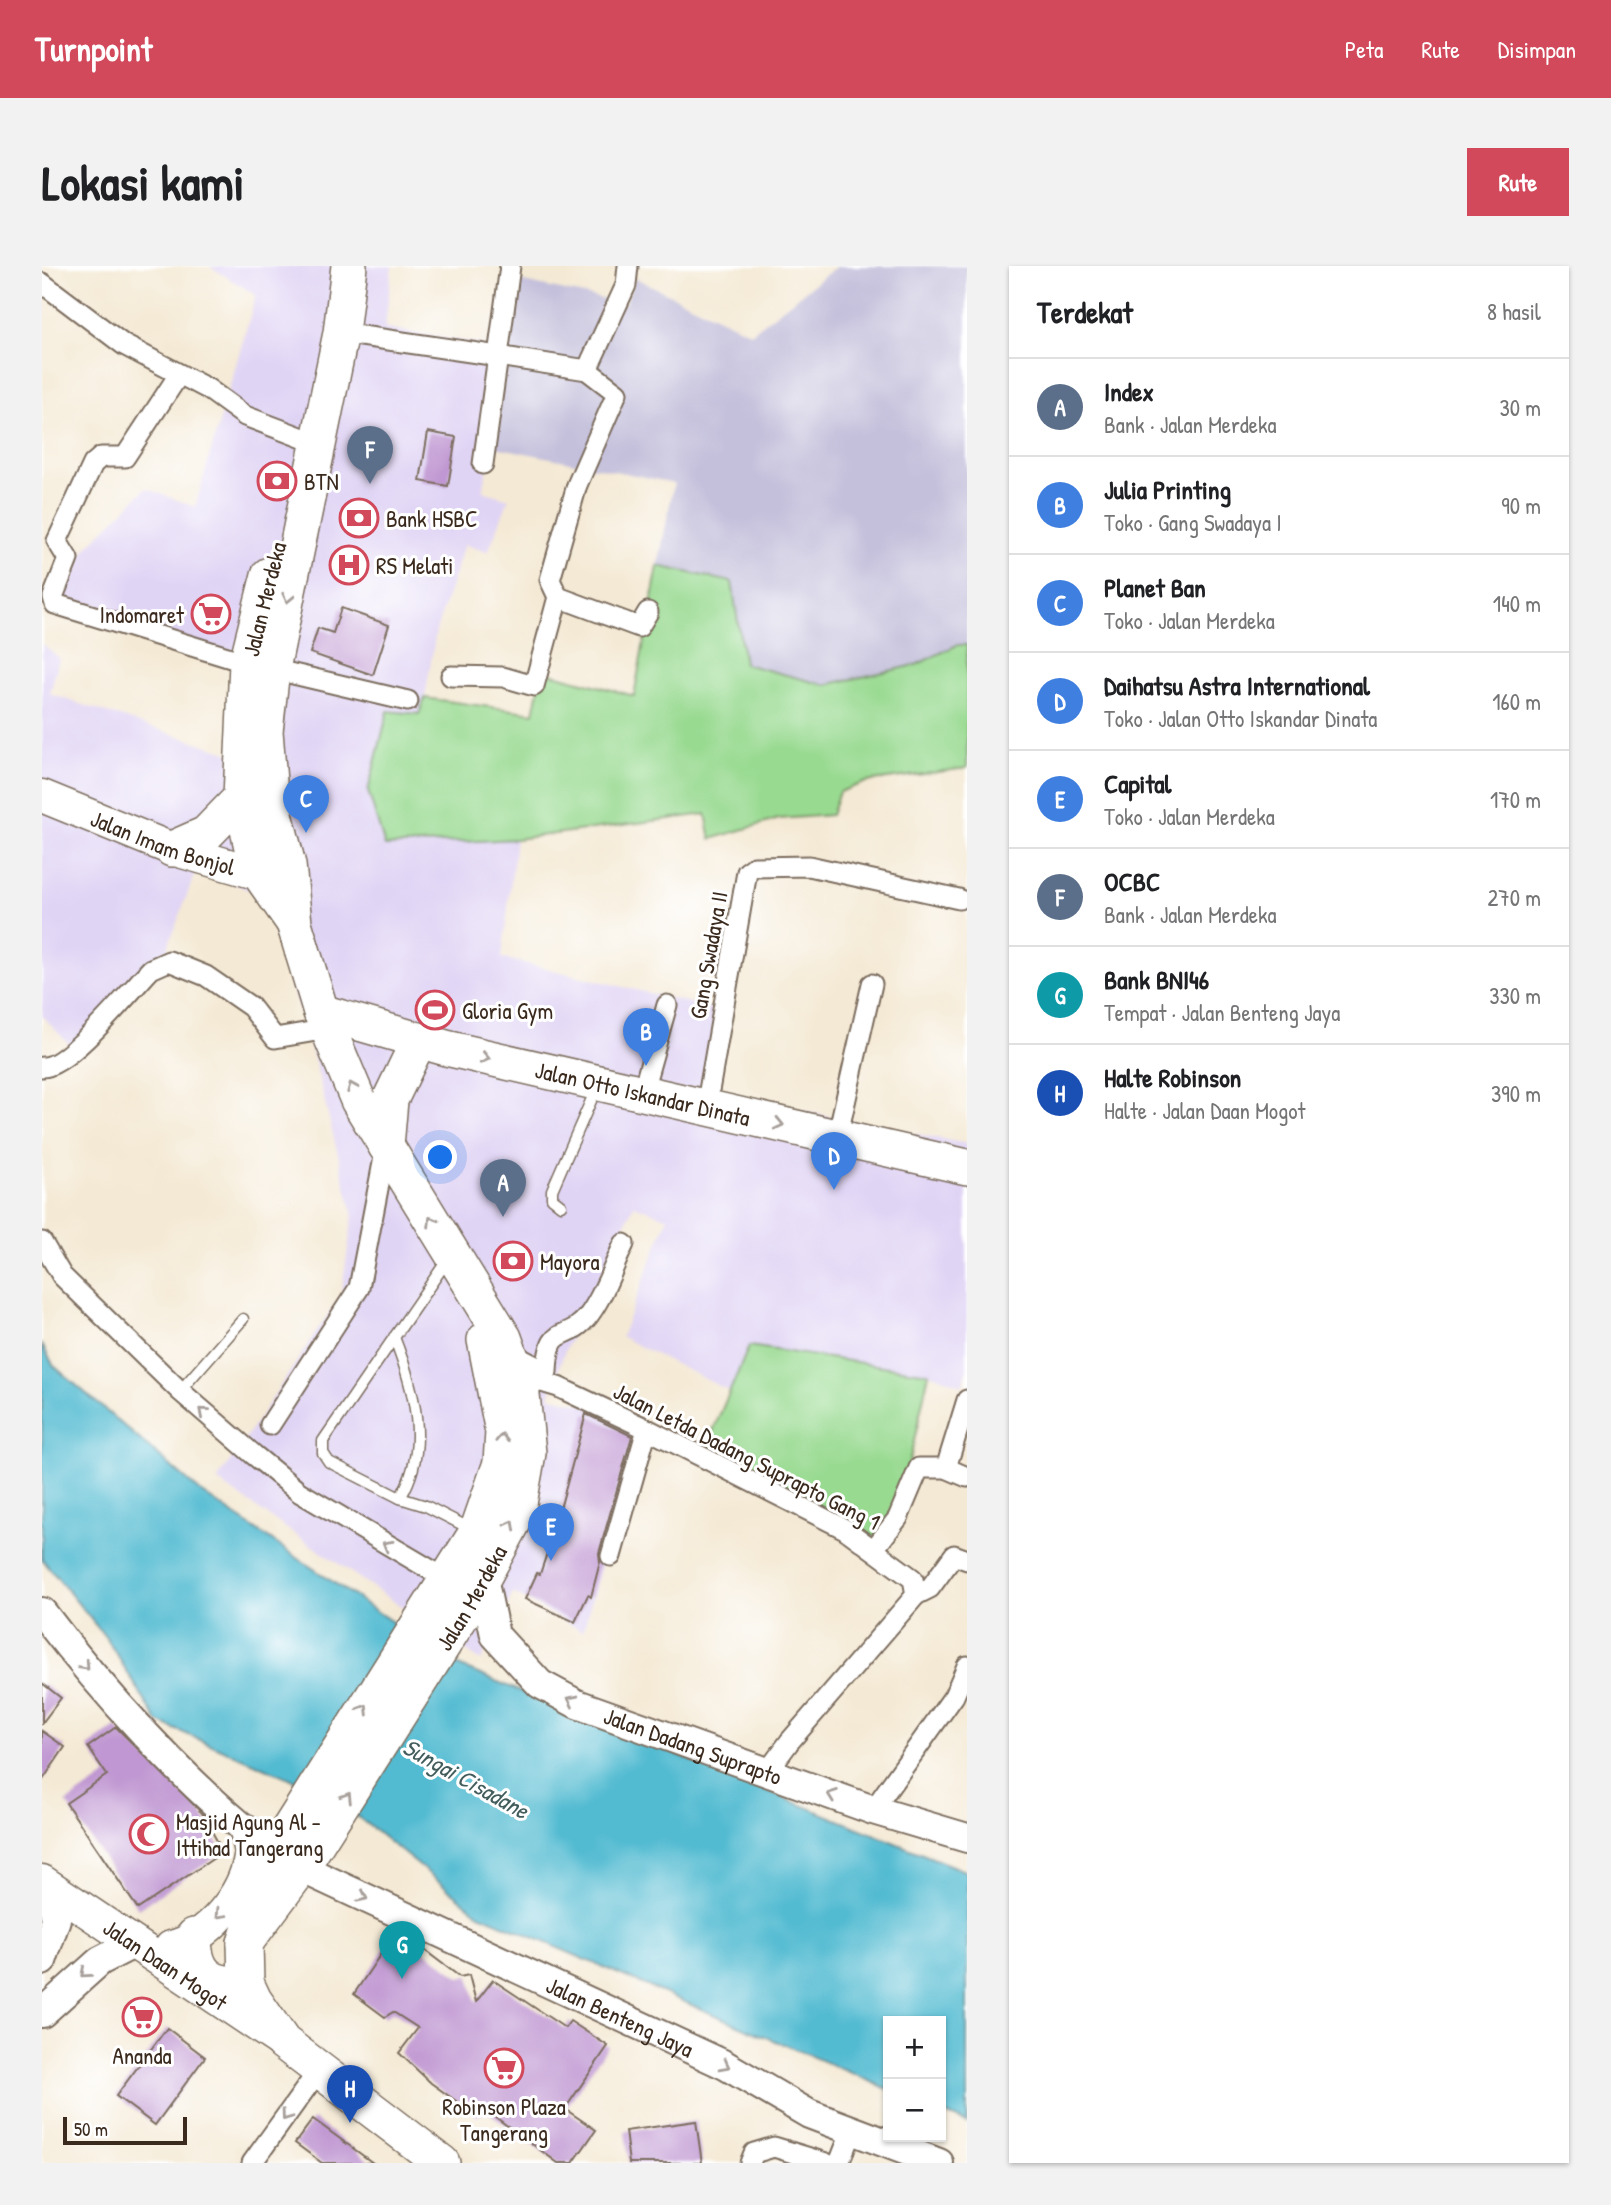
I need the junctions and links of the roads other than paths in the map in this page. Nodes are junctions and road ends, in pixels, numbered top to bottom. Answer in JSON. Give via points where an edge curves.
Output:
{"nodes":[{"id":1,"x":327,"y":266,"type":"edge"},
{"id":2,"x":349,"y":266,"type":"edge"},
{"id":3,"x":510,"y":266,"type":"edge"},
{"id":4,"x":628,"y":266,"type":"edge"},
{"id":5,"x":42,"y":283,"type":"edge"},
{"id":6,"x":341,"y":333,"type":"junction"},
{"id":7,"x":498,"y":356,"type":"junction"},
{"id":8,"x":587,"y":370,"type":"junction"},
{"id":9,"x":178,"y":376,"type":"junction"},
{"id":10,"x":303,"y":438,"type":"junction"},
{"id":11,"x":483,"y":464,"type":"dead end"},
{"id":12,"x":293,"y":523,"type":"junction"},
{"id":13,"x":558,"y":597,"type":"junction"},
{"id":14,"x":648,"y":612,"type":"dead end"},
{"id":15,"x":260,"y":666,"type":"junction"},
{"id":16,"x":450,"y":676,"type":"dead end"},
{"id":17,"x":408,"y":701,"type":"dead end"},
{"id":18,"x":242,"y":798,"type":"junction"},
{"id":19,"x":54,"y":801,"type":"edge"},
{"id":20,"x":172,"y":849,"type":"junction"},
{"id":21,"x":273,"y":867,"type":"junction"},
{"id":22,"x":958,"y":899,"type":"dead end"},
{"id":23,"x":872,"y":984,"type":"dead end"},
{"id":24,"x":667,"y":1005,"type":"dead end"},
{"id":25,"x":325,"y":1020,"type":"junction"},
{"id":26,"x":419,"y":1041,"type":"junction"},
{"id":27,"x":42,"y":1067,"type":"edge"},
{"id":28,"x":598,"y":1084,"type":"junction"},
{"id":29,"x":642,"y":1094,"type":"junction"},
{"id":30,"x":706,"y":1108,"type":"junction"},
{"id":31,"x":837,"y":1138,"type":"junction"},
{"id":32,"x":386,"y":1146,"type":"junction"},
{"id":33,"x":967,"y":1167,"type":"edge"},
{"id":34,"x":561,"y":1205,"type":"dead end"},
{"id":35,"x":42,"y":1242,"type":"edge"},
{"id":36,"x":624,"y":1244,"type":"dead end"},
{"id":37,"x":460,"y":1267,"type":"junction"},
{"id":38,"x":243,"y":1319,"type":"dead end"},
{"id":39,"x":394,"y":1337,"type":"junction"},
{"id":40,"x":513,"y":1364,"type":"junction"},
{"id":41,"x":180,"y":1391,"type":"junction"},
{"id":42,"x":967,"y":1400,"type":"edge"},
{"id":43,"x":270,"y":1425,"type":"dead end"},
{"id":44,"x":647,"y":1429,"type":"junction"},
{"id":45,"x":946,"y":1468,"type":"junction"},
{"id":46,"x":967,"y":1477,"type":"edge"},
{"id":47,"x":400,"y":1498,"type":"junction"},
{"id":48,"x":477,"y":1532,"type":"junction"},
{"id":49,"x":874,"y":1549,"type":"junction"},
{"id":50,"x":611,"y":1556,"type":"dead end"},
{"id":51,"x":967,"y":1560,"type":"edge"},
{"id":52,"x":459,"y":1588,"type":"junction"},
{"id":53,"x":916,"y":1595,"type":"junction"},
{"id":54,"x":42,"y":1612,"type":"edge"},
{"id":55,"x":967,"y":1666,"type":"edge"},
{"id":56,"x":961,"y":1699,"type":"edge"},
{"id":57,"x":767,"y":1772,"type":"junction"},
{"id":58,"x":873,"y":1810,"type":"junction"},
{"id":59,"x":246,"y":1830,"type":"junction"},
{"id":60,"x":967,"y":1838,"type":"edge"},
{"id":61,"x":294,"y":1851,"type":"junction"},
{"id":62,"x":45,"y":1884,"type":"edge"},
{"id":63,"x":194,"y":1936,"type":"junction"},
{"id":64,"x":142,"y":1947,"type":"junction"},
{"id":65,"x":42,"y":1961,"type":"edge"},
{"id":66,"x":246,"y":1983,"type":"junction"},
{"id":67,"x":42,"y":2013,"type":"edge"},
{"id":68,"x":283,"y":2042,"type":"junction"},
{"id":69,"x":319,"y":2070,"type":"junction"},
{"id":70,"x":852,"y":2130,"type":"junction"},
{"id":71,"x":253,"y":2163,"type":"edge"},
{"id":72,"x":442,"y":2163,"type":"edge"},
{"id":73,"x":750,"y":2163,"type":"edge"},
{"id":74,"x":826,"y":2163,"type":"edge"},
{"id":75,"x":839,"y":2163,"type":"edge"},
{"id":76,"x":939,"y":2163,"type":"edge"}],
"edges":[{"from":1,"to":10,"type":"highway","name":"Jalan Merdeka"},
{"from":2,"to":6,"type":"highway","name":"Jalan Merdeka"},
{"from":3,"to":7,"type":"street"},
{"from":4,"to":8,"type":"street","via":[[626,285]]},
{"from":5,"to":9,"type":"street","via":[[124,345]]},
{"from":6,"to":7,"type":"street"},
{"from":6,"to":12,"type":"highway","name":"Jalan Merdeka"},
{"from":7,"to":8,"type":"street"},
{"from":7,"to":11,"type":"street"},
{"from":8,"to":13,"type":"street","via":[[617,393],[577,485],[554,561],[550,580]]},
{"from":9,"to":10,"type":"street","via":[[208,389],[245,416]]},
{"from":9,"to":15,"type":"street","via":[[125,457],[101,457],[93,464],[57,541],[68,559],[53,597],[55,604]]},
{"from":10,"to":12,"type":"highway","name":"Jalan Merdeka"},
{"from":12,"to":15,"type":"highway","name":"Jalan Merdeka"},
{"from":13,"to":14,"type":"street","via":[[639,626]]},
{"from":13,"to":16,"type":"street","via":[[534,686],[503,677]]},
{"from":15,"to":17,"type":"street"},
{"from":15,"to":18,"type":"highway","name":"Jalan Merdeka"},
{"from":15,"to":21,"type":"highway","name":"Jalan Merdeka"},
{"from":18,"to":20,"type":"highway","via":[[206,834]]},
{"from":18,"to":21,"type":"highway","name":"Jalan Merdeka"},
{"from":19,"to":20,"type":"main road","name":"Jalan Imam Bonjol"},
{"from":20,"to":21,"type":"main road","name":"Jalan Imam Bonjol"},
{"from":21,"to":25,"type":"highway","name":"Jalan Merdeka"},
{"from":22,"to":30,"type":"street","name":"Gang Swadaya II","via":[[809,866],[754,867],[747,872]]},
{"from":23,"to":31,"type":"street"},
{"from":24,"to":29,"type":"street"},
{"from":25,"to":26,"type":"highway","name":"Jalan Otto Iskandar Dinata"},
{"from":25,"to":27,"type":"street","via":[[275,1038],[251,1007],[206,976],[169,961],[151,969],[68,1056]]},
{"from":32,"to":25,"type":"highway","name":"Jalan Merdeka","one_way":true,"via":[[358,1100]]},
{"from":26,"to":28,"type":"highway","name":"Jalan Otto Iskandar Dinata","one_way":true},
{"from":26,"to":32,"type":"highway","via":[[390,1100]]},
{"from":28,"to":29,"type":"highway","name":"Jalan Otto Iskandar Dinata"},
{"from":28,"to":34,"type":"lane","via":[[552,1190],[552,1198]]},
{"from":29,"to":30,"type":"highway","name":"Jalan Otto Iskandar Dinata"},
{"from":30,"to":31,"type":"highway","name":"Jalan Otto Iskandar Dinata","one_way":true},
{"from":31,"to":33,"type":"highway","name":"Jalan Otto Iskandar Dinata"},
{"from":37,"to":32,"type":"highway","name":"Jalan Merdeka","one_way":true},
{"from":32,"to":43,"type":"street","via":[[359,1288]]},
{"from":35,"to":41,"type":"street","via":[[62,1276]]},
{"from":36,"to":40,"type":"street","via":[[591,1312],[579,1327],[558,1334],[548,1346],[547,1372]]},
{"from":37,"to":39,"type":"lane"},
{"from":37,"to":40,"type":"highway","name":"Jalan Merdeka","via":[[504,1338]]},
{"from":48,"to":37,"type":"highway","name":"Jalan Merdeka","one_way":true,"via":[[501,1463],[503,1432],[490,1355]]},
{"from":38,"to":41,"type":"lane"},
{"from":39,"to":47,"type":"lane","via":[[411,1382],[418,1447],[410,1482]]},
{"from":39,"to":47,"type":"lane","via":[[323,1441],[323,1453],[329,1462]]},
{"from":40,"to":44,"type":"street","name":"Jalan Letda Dadang Suprapto Gang 1"},
{"from":52,"to":40,"type":"highway","name":"Jalan Merdeka","one_way":true,"via":[[517,1515],[528,1453]]},
{"from":52,"to":41,"type":"street","one_way":true,"via":[[299,1492]]},
{"from":42,"to":45,"type":"street"},
{"from":44,"to":49,"type":"street","name":"Jalan Letda Dadang Suprapto Gang 1","via":[[845,1529]]},
{"from":44,"to":50,"type":"street"},
{"from":45,"to":46,"type":"street"},
{"from":45,"to":49,"type":"street","via":[[919,1468],[898,1518]]},
{"from":47,"to":48,"type":"lane"},
{"from":48,"to":52,"type":"highway","name":"Jalan Merdeka"},
{"from":49,"to":53,"type":"street","name":"Jalan Letda Dadang Suprapto Gang 1","via":[[913,1579]]},
{"from":51,"to":53,"type":"street","via":[[954,1555],[930,1588]]},
{"from":57,"to":52,"type":"street","name":"Jalan Dadang Suprapto","one_way":true,"via":[[578,1704],[540,1684]]},
{"from":61,"to":52,"type":"highway","name":"Jalan Merdeka","one_way":true},
{"from":53,"to":57,"type":"street"},
{"from":54,"to":59,"type":"street","name":"Jalan Benteng Jaya","one_way":true,"via":[[72,1652],[170,1758]]},
{"from":55,"to":56,"type":"street"},
{"from":56,"to":58,"type":"street"},
{"from":58,"to":57,"type":"street","name":"Jalan Dadang Suprapto","one_way":true},
{"from":58,"to":60,"type":"street","name":"Jalan Dadang Suprapto"},
{"from":59,"to":61,"type":"street","name":"Jalan Benteng Jaya"},
{"from":59,"to":63,"type":"main road","one_way":true,"via":[[251,1855],[240,1888],[221,1916]]},
{"from":61,"to":66,"type":"highway","name":"Jalan Daan Mogot","via":[[245,1943]]},
{"from":61,"to":70,"type":"street","name":"Jalan Benteng Jaya","one_way":true,"via":[[725,2065],[809,2114]]},
{"from":62,"to":64,"type":"main road","name":"Jalan Daan Mogot"},
{"from":62,"to":65,"type":"street","via":[[55,1919]]},
{"from":63,"to":64,"type":"main road","via":[[176,1946]]},
{"from":63,"to":66,"type":"highway","via":[[194,1951],[210,1978],[227,1985]]},
{"from":64,"to":67,"type":"street","one_way":true,"via":[[100,1961]]},
{"from":64,"to":68,"type":"main road","name":"Jalan Daan Mogot"},
{"from":66,"to":68,"type":"highway","name":"Jalan Daan Mogot"},
{"from":68,"to":69,"type":"highway","name":"Jalan Daan Mogot"},
{"from":69,"to":71,"type":"street","one_way":true},
{"from":69,"to":72,"type":"highway","name":"Jalan Daan Mogot"},
{"from":70,"to":75,"type":"street"},
{"from":70,"to":76,"type":"street","name":"Jalan Benteng Jaya"},
{"from":73,"to":74,"type":"street","via":[[754,2153],[774,2147]]}]}
